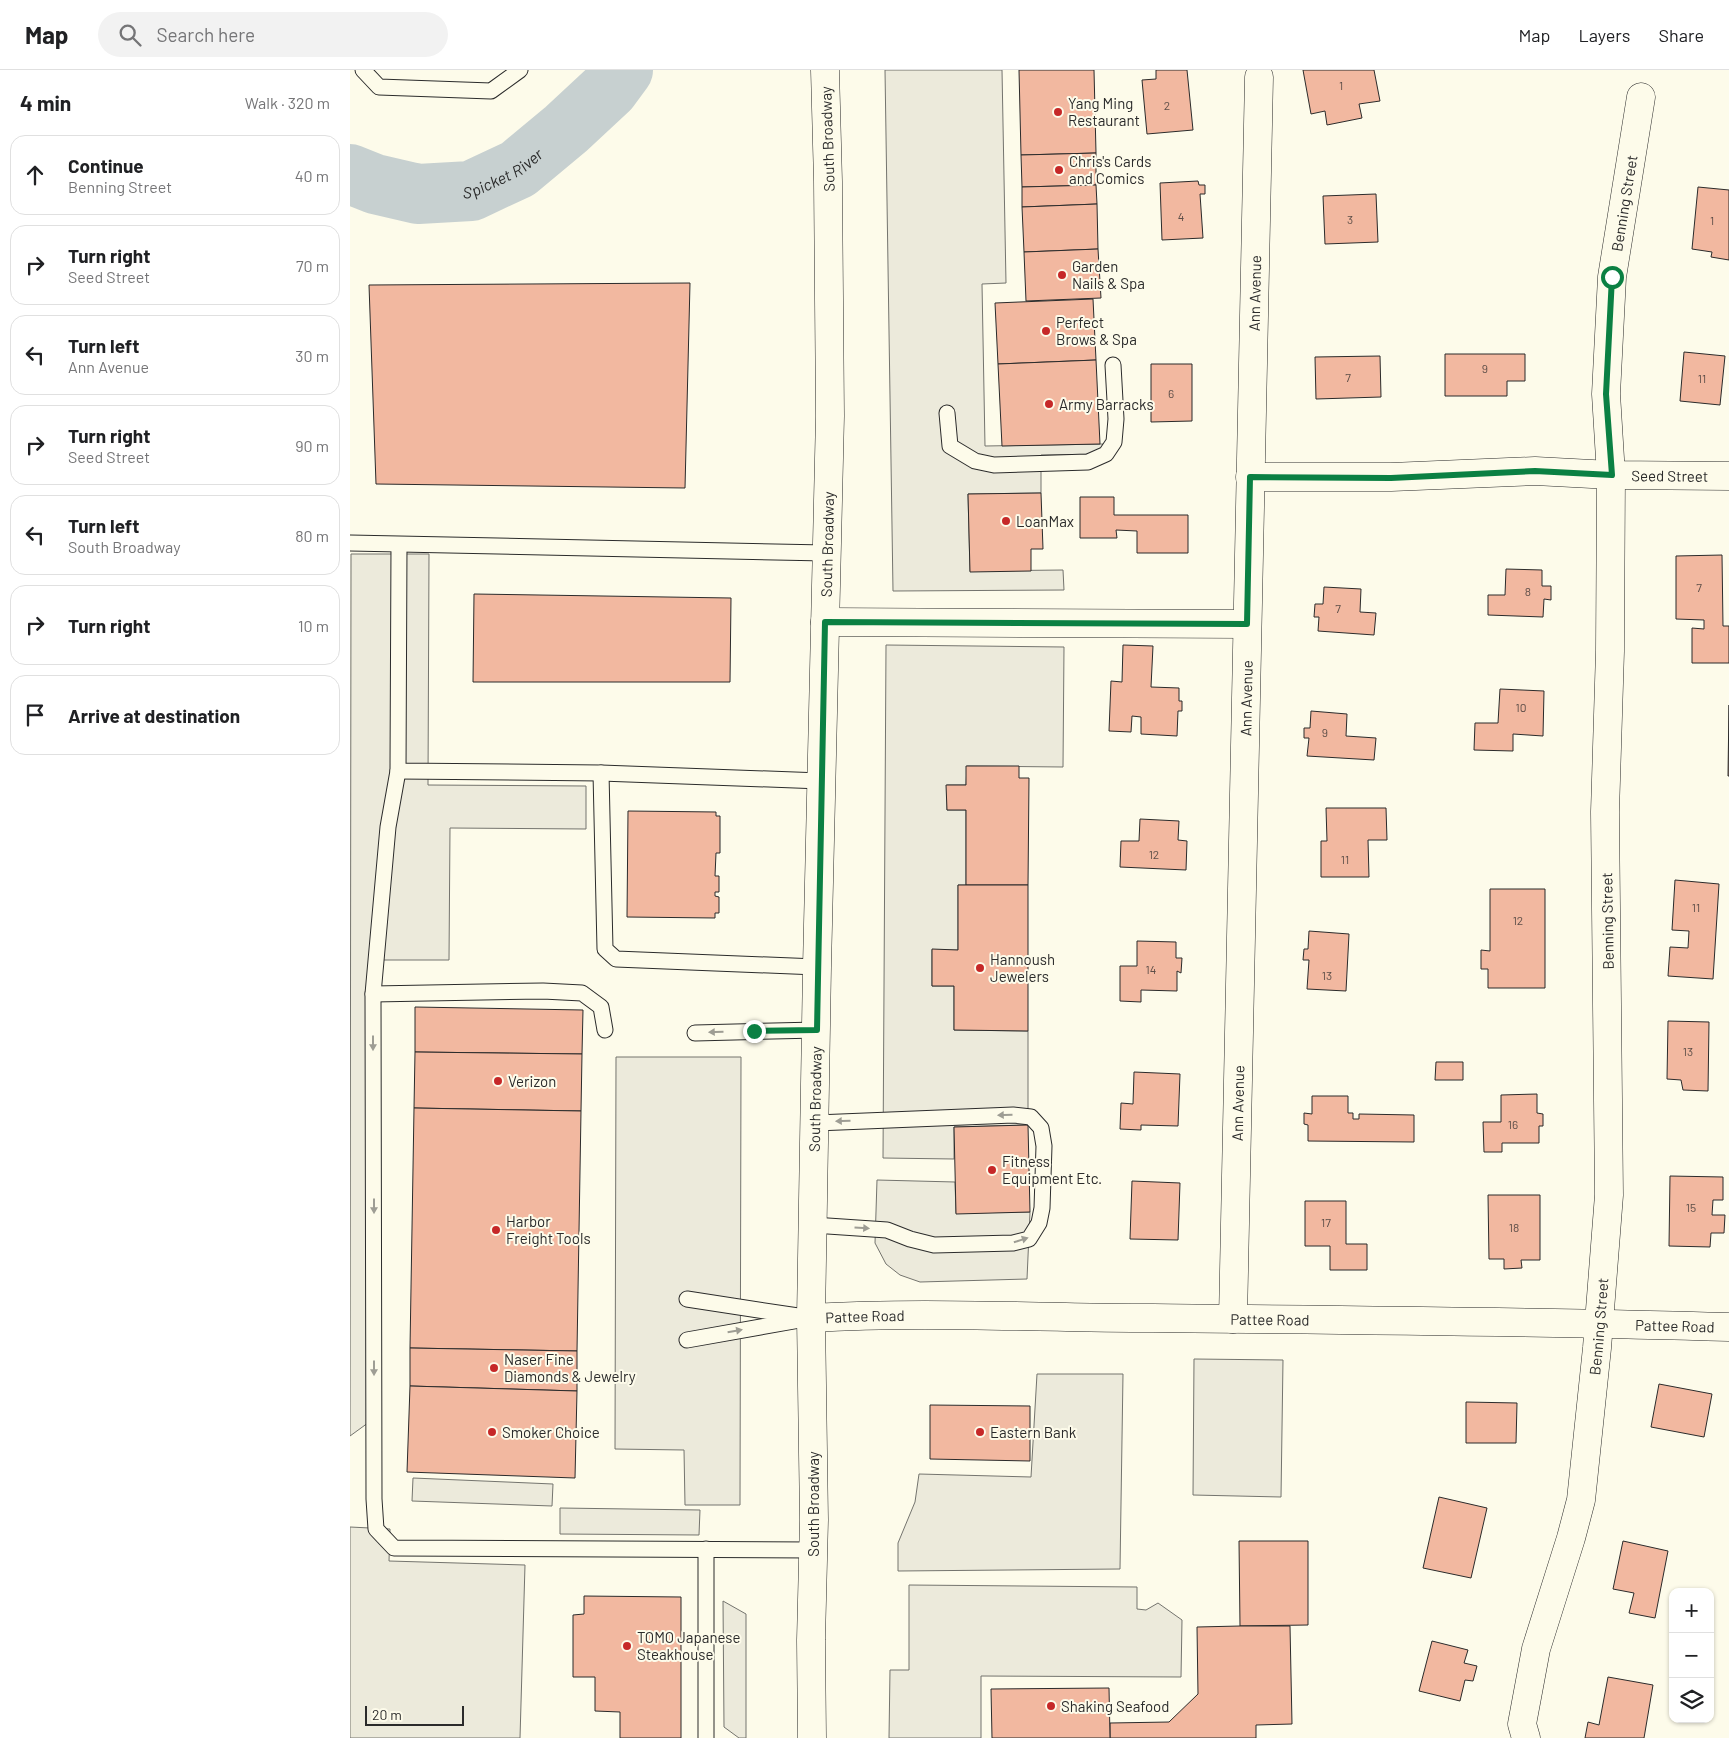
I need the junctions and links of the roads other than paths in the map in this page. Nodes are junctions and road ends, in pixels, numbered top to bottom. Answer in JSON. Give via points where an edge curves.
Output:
{"nodes":[{"id":1,"x":363,"y":70,"type":"edge"},
{"id":2,"x":520,"y":70,"type":"edge"},
{"id":3,"x":824,"y":70,"type":"edge"},
{"id":4,"x":1259,"y":77,"type":"dead end"},
{"id":5,"x":1641,"y":97,"type":"dead end"},
{"id":6,"x":1113,"y":365,"type":"dead end"},
{"id":7,"x":947,"y":413,"type":"dead end"},
{"id":8,"x":1612,"y":475,"type":"junction"},
{"id":9,"x":1729,"y":476,"type":"edge"},
{"id":10,"x":1250,"y":477,"type":"junction"},
{"id":11,"x":350,"y":543,"type":"edge"},
{"id":12,"x":399,"y":545,"type":"junction"},
{"id":13,"x":826,"y":553,"type":"junction"},
{"id":14,"x":825,"y":622,"type":"junction"},
{"id":15,"x":1247,"y":624,"type":"junction"},
{"id":16,"x":398,"y":771,"type":"junction"},
{"id":17,"x":601,"y":773,"type":"junction"},
{"id":18,"x":821,"y":781,"type":"junction"},
{"id":19,"x":817,"y":967,"type":"junction"},
{"id":20,"x":373,"y":994,"type":"junction"},
{"id":21,"x":605,"y":1030,"type":"dead end"},
{"id":22,"x":817,"y":1030,"type":"junction"},
{"id":23,"x":695,"y":1032,"type":"dead end"},
{"id":24,"x":816,"y":1123,"type":"junction"},
{"id":25,"x":814,"y":1225,"type":"junction"},
{"id":26,"x":687,"y":1299,"type":"dead end"},
{"id":27,"x":811,"y":1318,"type":"junction"},
{"id":28,"x":1233,"y":1319,"type":"junction"},
{"id":29,"x":1598,"y":1323,"type":"junction"},
{"id":30,"x":1729,"y":1327,"type":"edge"},
{"id":31,"x":687,"y":1340,"type":"dead end"},
{"id":32,"x":706,"y":1549,"type":"junction"},
{"id":33,"x":813,"y":1550,"type":"junction"},
{"id":34,"x":706,"y":1738,"type":"edge"},
{"id":35,"x":812,"y":1738,"type":"edge"},
{"id":36,"x":1526,"y":1738,"type":"edge"}],
"edges":[{"from":1,"to":2,"type":"lane","via":[[379,87],[491,91]]},
{"from":3,"to":13,"type":"street","name":"South Broadway","via":[[830,406]]},
{"from":4,"to":10,"type":"street","name":"Ann Avenue"},
{"from":5,"to":8,"type":"street","name":"Benning Street","via":[[1612,277],[1606,394]]},
{"from":6,"to":7,"type":"lane","via":[[1114,442],[1106,454],[1088,462],[994,465],[975,461],[950,446]]},
{"from":8,"to":9,"type":"street","name":"Seed Street"},
{"from":8,"to":10,"type":"street","name":"Seed Street","via":[[1535,471],[1391,478]]},
{"from":8,"to":29,"type":"street","name":"Benning Street","via":[[1606,812],[1609,1195]]},
{"from":10,"to":15,"type":"street","name":"Ann Avenue"},
{"from":11,"to":12,"type":"lane"},
{"from":12,"to":13,"type":"lane"},
{"from":12,"to":16,"type":"lane"},
{"from":13,"to":14,"type":"street","name":"South Broadway"},
{"from":14,"to":15,"type":"street"},
{"from":14,"to":18,"type":"street","name":"South Broadway"},
{"from":15,"to":28,"type":"street","name":"Ann Avenue"},
{"from":16,"to":17,"type":"lane"},
{"from":16,"to":20,"type":"lane","via":[[388,827]]},
{"from":17,"to":18,"type":"lane"},
{"from":17,"to":19,"type":"lane","via":[[606,949],[616,959]]},
{"from":18,"to":19,"type":"street","name":"South Broadway"},
{"from":19,"to":22,"type":"street","name":"South Broadway"},
{"from":20,"to":21,"type":"lane","via":[[543,990],[582,993],[601,1007]]},
{"from":20,"to":32,"type":"lane","one_way":true,"via":[[376,1529],[394,1548]]},
{"from":22,"to":23,"type":"lane","one_way":true},
{"from":22,"to":24,"type":"street","name":"South Broadway"},
{"from":24,"to":25,"type":"street","name":"South Broadway"},
{"from":25,"to":24,"type":"lane","one_way":true,"via":[[887,1230],[910,1240],[934,1245],[1013,1243],[1029,1239],[1039,1224],[1042,1208],[1044,1146],[1041,1128],[1031,1117],[1013,1115]]},
{"from":25,"to":27,"type":"street","name":"South Broadway"},
{"from":26,"to":27,"type":"lane"},
{"from":27,"to":28,"type":"street","name":"Pattee Road","via":[[874,1314]]},
{"from":31,"to":27,"type":"lane","one_way":true},
{"from":27,"to":33,"type":"street","name":"South Broadway"},
{"from":28,"to":29,"type":"street","name":"Pattee Road"},
{"from":29,"to":30,"type":"street","name":"Pattee Road"},
{"from":29,"to":36,"type":"street","name":"Benning Street","via":[[1580,1500],[1536,1649],[1522,1724]]},
{"from":32,"to":33,"type":"lane"},
{"from":32,"to":34,"type":"lane"},
{"from":33,"to":35,"type":"street","name":"South Broadway"}]}
